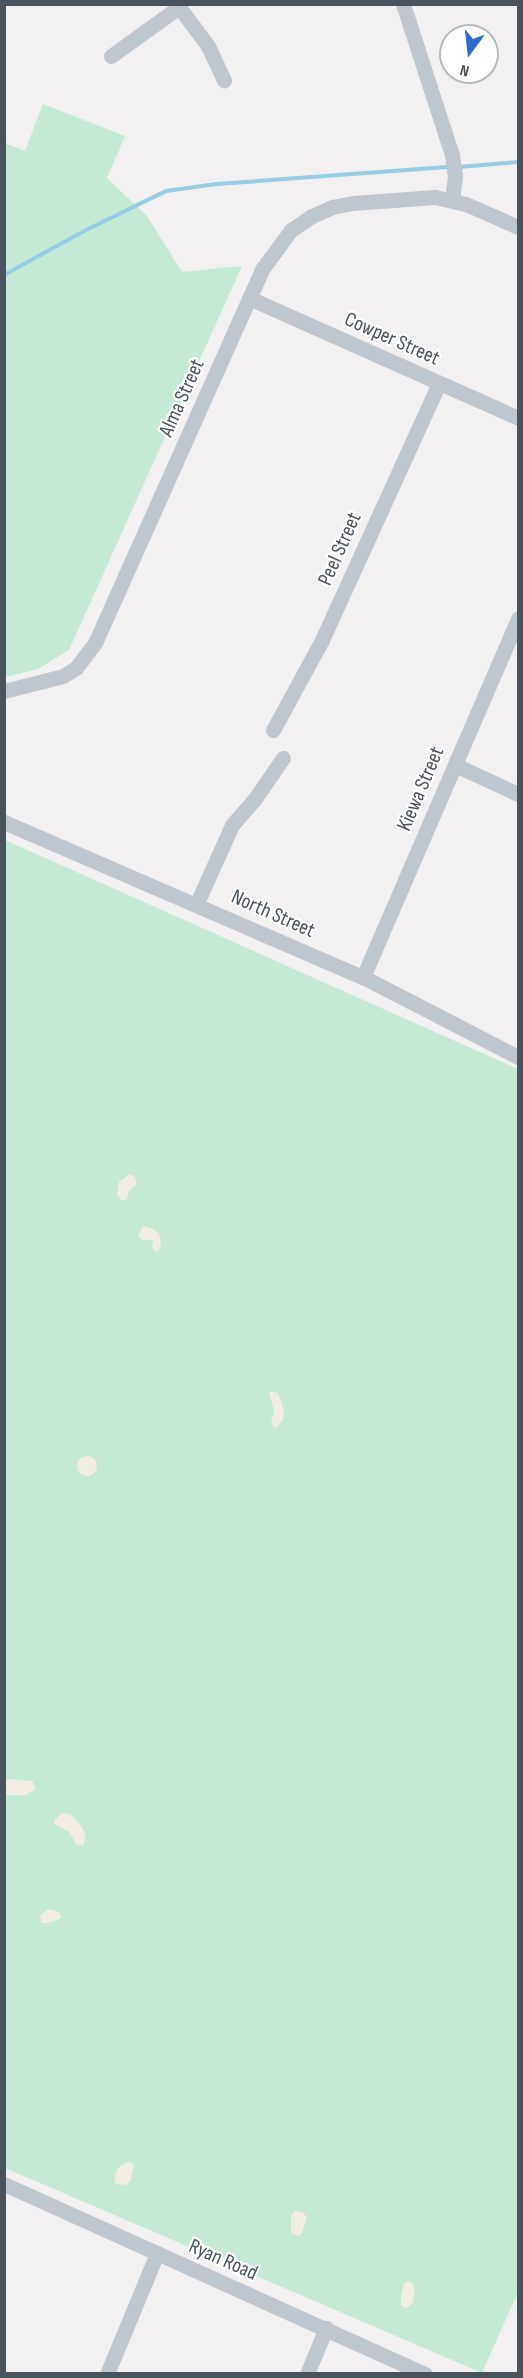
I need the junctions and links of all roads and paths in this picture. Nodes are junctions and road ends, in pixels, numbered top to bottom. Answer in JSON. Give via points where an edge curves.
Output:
{"nodes":[{"id":1,"x":403,"y":4,"type":"edge"},
{"id":2,"x":180,"y":6,"type":"edge"},
{"id":3,"x":111,"y":56,"type":"dead end"},
{"id":4,"x":224,"y":80,"type":"dead end"},
{"id":5,"x":452,"y":199,"type":"junction"},
{"id":6,"x":519,"y":227,"type":"edge"},
{"id":7,"x":249,"y":298,"type":"junction"},
{"id":8,"x":439,"y":383,"type":"junction"},
{"id":9,"x":519,"y":418,"type":"edge"},
{"id":10,"x":519,"y":618,"type":"edge"},
{"id":11,"x":4,"y":691,"type":"edge"},
{"id":12,"x":273,"y":730,"type":"dead end"},
{"id":13,"x":283,"y":758,"type":"dead end"},
{"id":14,"x":455,"y":765,"type":"junction"},
{"id":15,"x":519,"y":794,"type":"edge"},
{"id":16,"x":4,"y":822,"type":"edge"},
{"id":17,"x":196,"y":903,"type":"junction"},
{"id":18,"x":363,"y":978,"type":"junction"},
{"id":19,"x":519,"y":1057,"type":"edge"},
{"id":20,"x":4,"y":2184,"type":"edge"},
{"id":21,"x":157,"y":2253,"type":"junction"},
{"id":22,"x":326,"y":2328,"type":"junction"},
{"id":23,"x":107,"y":2373,"type":"edge"},
{"id":24,"x":307,"y":2373,"type":"edge"},
{"id":25,"x":425,"y":2373,"type":"edge"}],
"edges":[{"from":1,"to":5,"type":"street","via":[[452,155]]},
{"from":2,"to":3,"type":"street"},
{"from":2,"to":4,"type":"street","via":[[208,46]]},
{"from":5,"to":6,"type":"street"},
{"from":5,"to":7,"type":"street","name":"Alma Street","via":[[353,203],[312,216],[291,230],[276,247]]},
{"from":7,"to":8,"type":"street","name":"Cowper Street"},
{"from":7,"to":11,"type":"street","name":"Alma Street","via":[[95,643],[76,668],[63,676]]},
{"from":8,"to":9,"type":"street","name":"Cowper Street"},
{"from":8,"to":12,"type":"street","name":"Peel Street","via":[[322,640]]},
{"from":10,"to":14,"type":"street","name":"Kiewa Street"},
{"from":13,"to":17,"type":"street","via":[[232,825]]},
{"from":14,"to":15,"type":"street"},
{"from":14,"to":18,"type":"street","name":"Kiewa Street"},
{"from":16,"to":17,"type":"street","name":"North Street"},
{"from":17,"to":18,"type":"street","name":"North Street"},
{"from":18,"to":19,"type":"street","name":"North Street"},
{"from":20,"to":21,"type":"street","name":"Ryan Road"},
{"from":21,"to":22,"type":"street","name":"Ryan Road"},
{"from":21,"to":23,"type":"street"},
{"from":22,"to":24,"type":"street"},
{"from":22,"to":25,"type":"street","name":"Ryan Road"}]}
